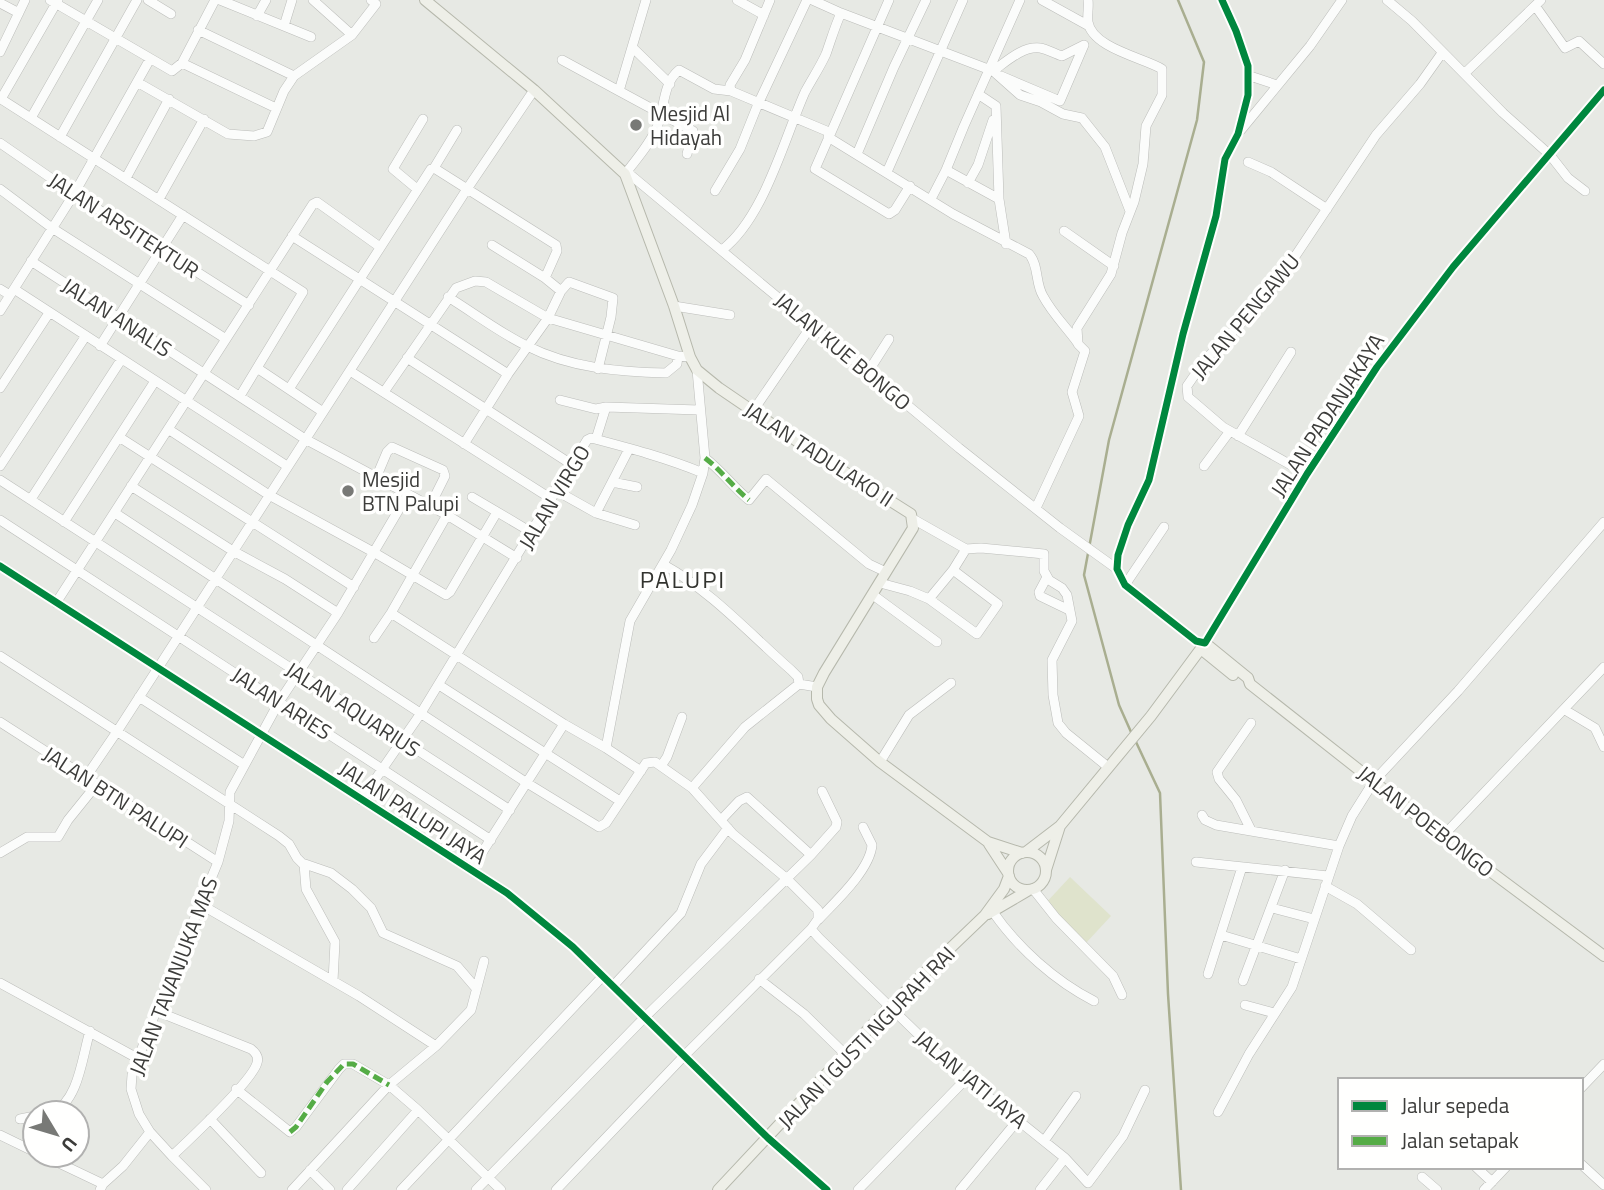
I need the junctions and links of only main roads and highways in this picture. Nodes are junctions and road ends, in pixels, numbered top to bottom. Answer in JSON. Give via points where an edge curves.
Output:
{"nodes":[{"id":1,"x":425,"y":0,"type":"edge"},
{"id":2,"x":1060,"y":827,"type":"junction"},
{"id":3,"x":988,"y":842,"type":"junction"},
{"id":4,"x":1024,"y":853,"type":"junction"},
{"id":5,"x":1046,"y":870,"type":"junction"},
{"id":6,"x":1009,"y":874,"type":"junction"},
{"id":7,"x":1031,"y":890,"type":"junction"},
{"id":8,"x":989,"y":914,"type":"junction"},
{"id":9,"x":1604,"y":956,"type":"edge"},
{"id":10,"x":719,"y":1190,"type":"edge"}],
"edges":[{"from":1,"to":3,"type":"main road","name":"JALAN TADULAKO II","via":[[626,173],[674,306],[684,356],[697,370],[907,510],[913,528],[817,687],[817,699],[823,712],[880,762]]},
{"from":2,"to":4,"type":"main road"},
{"from":2,"to":5,"type":"main road"},
{"from":2,"to":9,"type":"main road","name":"JALAN POEBONGO","via":[[1151,716],[1200,644]]},
{"from":3,"to":4,"type":"main road"},
{"from":3,"to":6,"type":"main road"},
{"from":4,"to":5,"type":"main road","via":[[1038,855]]},
{"from":4,"to":6,"type":"main road","via":[[1013,858]]},
{"from":5,"to":7,"type":"main road","via":[[1043,881]]},
{"from":6,"to":7,"type":"main road","via":[[1014,885]]},
{"from":6,"to":8,"type":"main road","name":"JALAN I GUSTI NGURAH RAI"},
{"from":7,"to":8,"type":"main road","name":"JALAN I GUSTI NGURAH RAI"},
{"from":8,"to":10,"type":"main road","name":"JALAN I GUSTI NGURAH RAI","via":[[889,1007]]}]}
